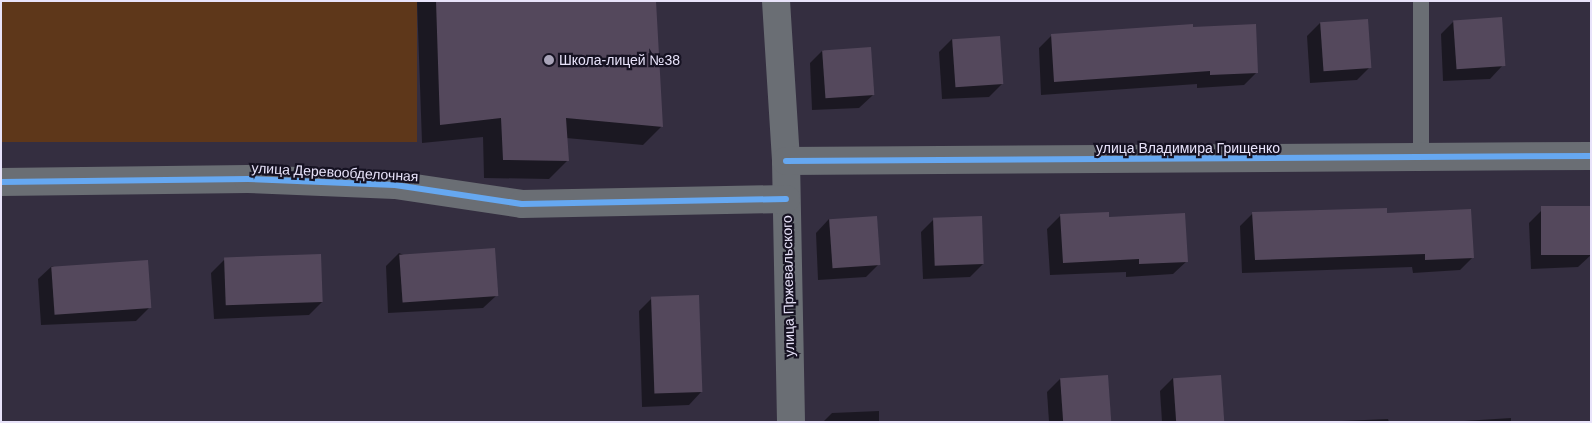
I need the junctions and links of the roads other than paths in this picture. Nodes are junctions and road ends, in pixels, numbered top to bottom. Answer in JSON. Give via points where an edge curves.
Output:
{"nodes":[{"id":1,"x":776,"y":1,"type":"edge"},
{"id":2,"x":1421,"y":1,"type":"edge"},
{"id":3,"x":1591,"y":156,"type":"edge"},
{"id":4,"x":1421,"y":160,"type":"junction"},
{"id":5,"x":786,"y":161,"type":"junction"},
{"id":6,"x":1,"y":182,"type":"edge"},
{"id":7,"x":786,"y":199,"type":"junction"},
{"id":8,"x":792,"y":422,"type":"edge"}],
"edges":[{"from":1,"to":5,"type":"street","name":"улица Пржевальского"},
{"from":2,"to":4,"type":"lane"},
{"from":3,"to":4,"type":"street","name":"улица Владимира Грищенко"},
{"from":4,"to":5,"type":"street","name":"улица Владимира Грищенко"},
{"from":5,"to":7,"type":"street","name":"улица Пржевальского"},
{"from":6,"to":7,"type":"street","name":"улица Деревообделочная","via":[[248,179],[385,184],[522,204]]},
{"from":7,"to":8,"type":"street","name":"улица Пржевальского"}]}
